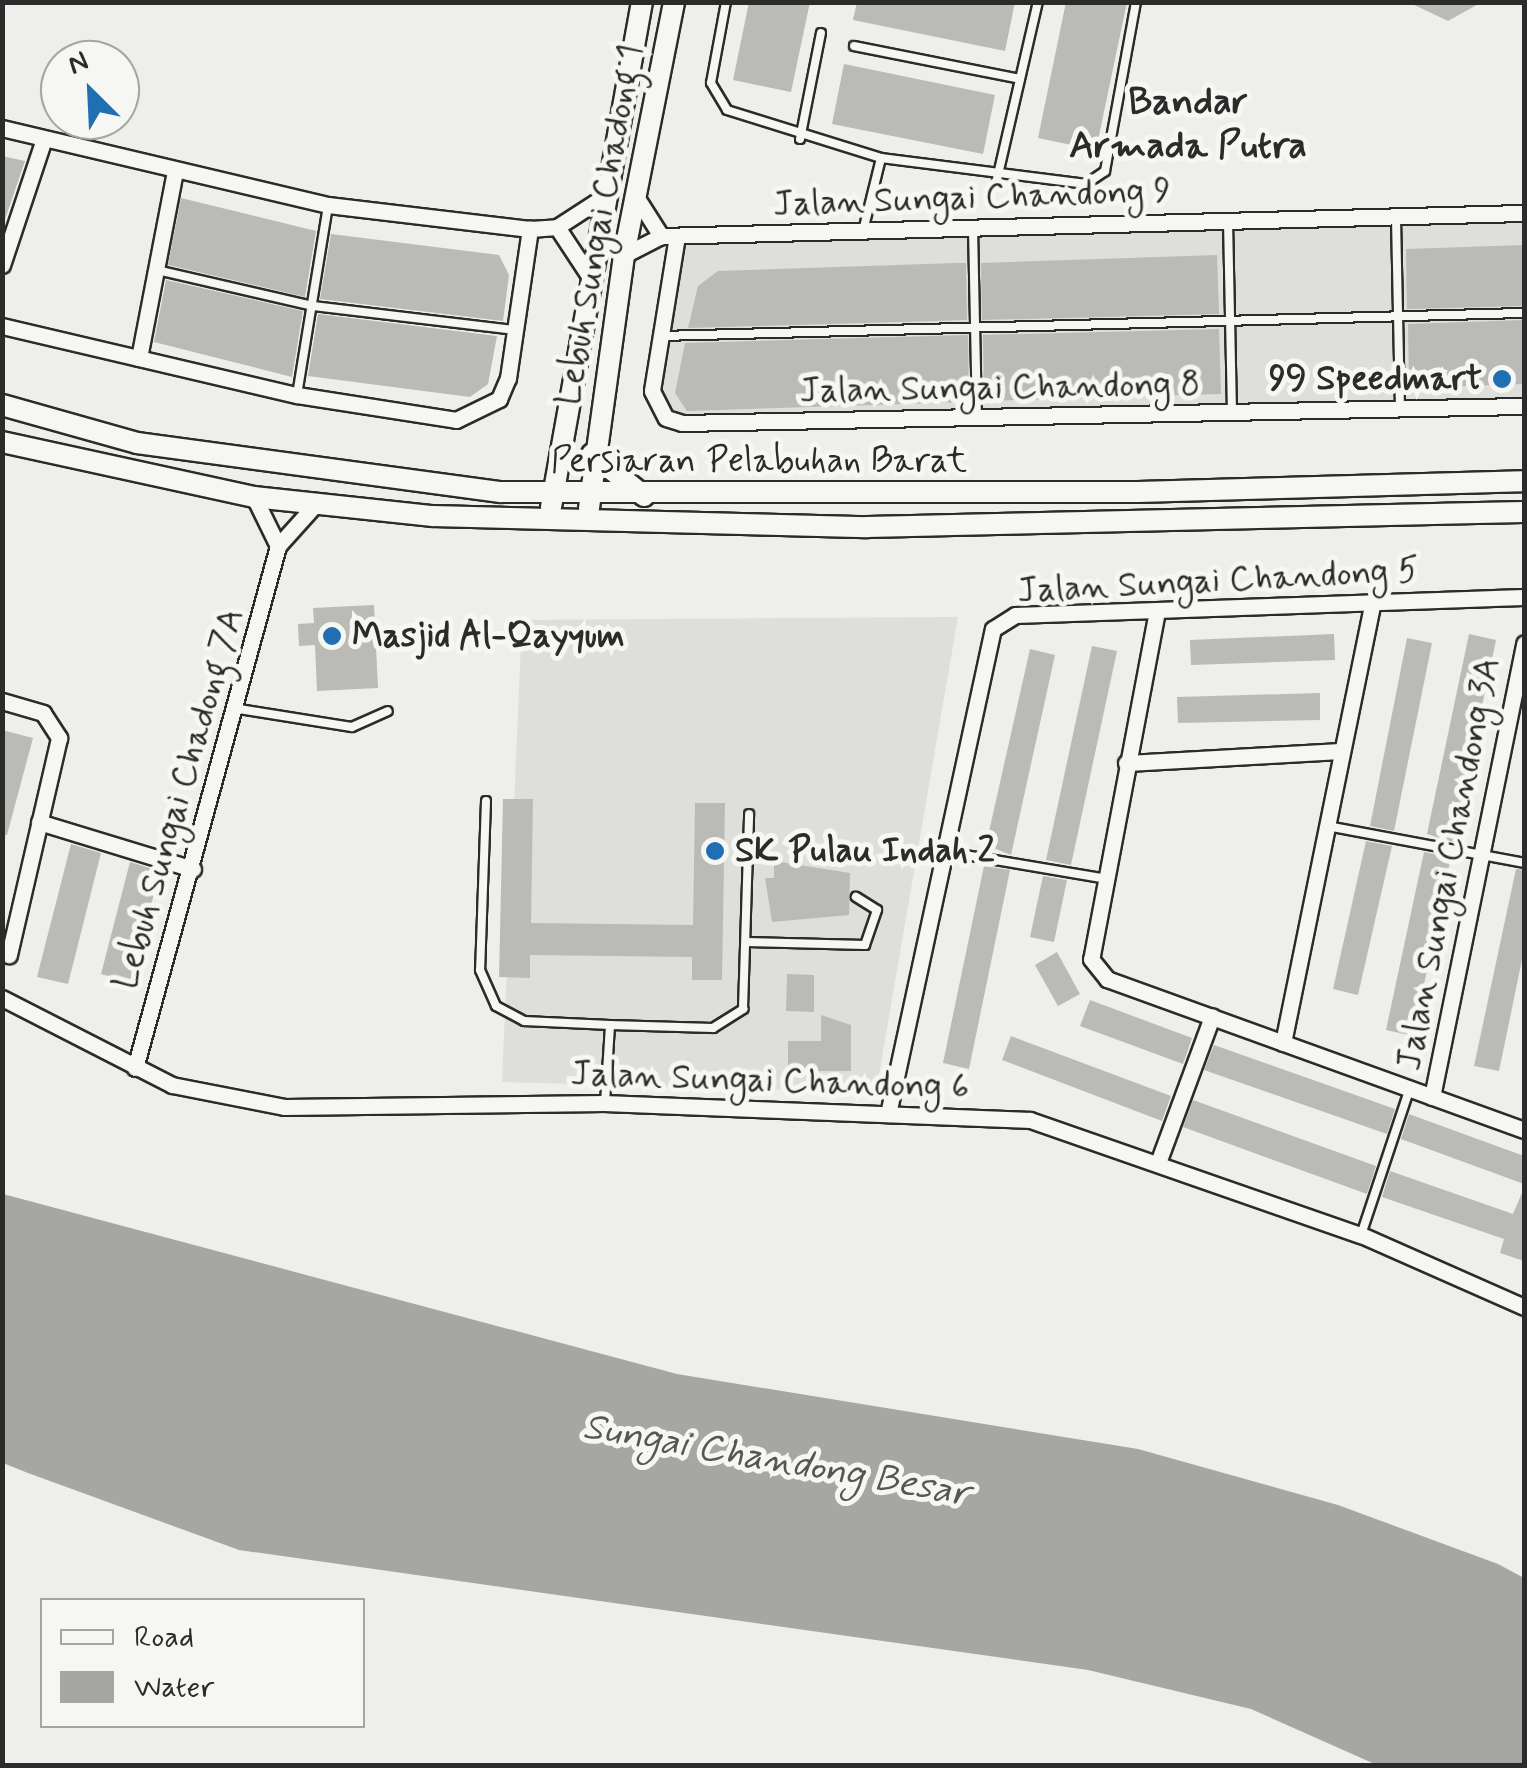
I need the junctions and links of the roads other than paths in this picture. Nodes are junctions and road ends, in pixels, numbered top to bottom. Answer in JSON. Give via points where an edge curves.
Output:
{"nodes":[{"id":1,"x":642,"y":2,"type":"edge"},
{"id":2,"x":674,"y":2,"type":"edge"},
{"id":3,"x":726,"y":2,"type":"edge"},
{"id":4,"x":1038,"y":2,"type":"edge"},
{"id":5,"x":1136,"y":2,"type":"edge"},
{"id":6,"x":821,"y":33,"type":"dead end"},
{"id":7,"x":854,"y":46,"type":"dead end"},
{"id":8,"x":1020,"y":79,"type":"junction"},
{"id":9,"x":2,"y":128,"type":"edge"},
{"id":10,"x":800,"y":139,"type":"junction"},
{"id":11,"x":43,"y":142,"type":"junction"},
{"id":12,"x":880,"y":158,"type":"junction"},
{"id":13,"x":174,"y":176,"type":"junction"},
{"id":14,"x":996,"y":178,"type":"junction"},
{"id":15,"x":635,"y":195,"type":"junction"},
{"id":16,"x":604,"y":196,"type":"junction"},
{"id":17,"x":328,"y":205,"type":"junction"},
{"id":18,"x":1524,"y":213,"type":"edge"},
{"id":19,"x":1396,"y":217,"type":"junction"},
{"id":20,"x":1228,"y":221,"type":"junction"},
{"id":21,"x":557,"y":227,"type":"junction"},
{"id":22,"x":973,"y":228,"type":"junction"},
{"id":23,"x":8,"y":229,"type":"edge"},
{"id":24,"x":530,"y":229,"type":"junction"},
{"id":25,"x":863,"y":231,"type":"junction"},
{"id":26,"x":669,"y":236,"type":"junction"},
{"id":27,"x":624,"y":255,"type":"junction"},
{"id":28,"x":2,"y":265,"type":"edge"},
{"id":29,"x":157,"y":270,"type":"junction"},
{"id":30,"x":588,"y":274,"type":"junction"},
{"id":31,"x":314,"y":306,"type":"junction"},
{"id":32,"x":1524,"y":313,"type":"edge"},
{"id":33,"x":1398,"y":317,"type":"junction"},
{"id":34,"x":1230,"y":321,"type":"junction"},
{"id":35,"x":2,"y":326,"type":"edge"},
{"id":36,"x":975,"y":328,"type":"junction"},
{"id":37,"x":514,"y":330,"type":"junction"},
{"id":38,"x":661,"y":336,"type":"junction"},
{"id":39,"x":139,"y":358,"type":"junction"},
{"id":40,"x":297,"y":395,"type":"junction"},
{"id":41,"x":2,"y":405,"type":"edge"},
{"id":42,"x":1524,"y":406,"type":"edge"},
{"id":43,"x":1400,"y":408,"type":"junction"},
{"id":44,"x":1232,"y":412,"type":"junction"},
{"id":45,"x":977,"y":423,"type":"junction"},
{"id":46,"x":2,"y":442,"type":"edge"},
{"id":47,"x":592,"y":454,"type":"junction"},
{"id":48,"x":557,"y":460,"type":"junction"},
{"id":49,"x":1524,"y":481,"type":"edge"},
{"id":50,"x":501,"y":492,"type":"junction"},
{"id":51,"x":1138,"y":492,"type":"junction"},
{"id":52,"x":553,"y":494,"type":"junction"},
{"id":53,"x":591,"y":495,"type":"junction"},
{"id":54,"x":254,"y":497,"type":"junction"},
{"id":55,"x":646,"y":497,"type":"junction"},
{"id":56,"x":313,"y":507,"type":"junction"},
{"id":57,"x":1524,"y":512,"type":"edge"},
{"id":58,"x":548,"y":518,"type":"junction"},
{"id":59,"x":588,"y":520,"type":"junction"},
{"id":60,"x":1136,"y":522,"type":"junction"},
{"id":61,"x":278,"y":546,"type":"junction"},
{"id":62,"x":1524,"y":598,"type":"edge"},
{"id":63,"x":1373,"y":602,"type":"junction"},
{"id":64,"x":1158,"y":612,"type":"junction"},
{"id":65,"x":1524,"y":642,"type":"edge"},
{"id":66,"x":2,"y":700,"type":"edge"},
{"id":67,"x":239,"y":710,"type":"junction"},
{"id":68,"x":388,"y":711,"type":"dead end"},
{"id":69,"x":1342,"y":751,"type":"junction"},
{"id":70,"x":1126,"y":763,"type":"junction"},
{"id":71,"x":486,"y":801,"type":"dead end"},
{"id":72,"x":749,"y":814,"type":"dead end"},
{"id":73,"x":39,"y":822,"type":"junction"},
{"id":74,"x":1327,"y":826,"type":"junction"},
{"id":75,"x":948,"y":852,"type":"junction"},
{"id":76,"x":1482,"y":855,"type":"junction"},
{"id":77,"x":1524,"y":864,"type":"edge"},
{"id":78,"x":193,"y":869,"type":"junction"},
{"id":79,"x":1102,"y":878,"type":"junction"},
{"id":80,"x":856,"y":897,"type":"dead end"},
{"id":81,"x":748,"y":942,"type":"junction"},
{"id":82,"x":9,"y":955,"type":"dead end"},
{"id":83,"x":2,"y":998,"type":"edge"},
{"id":84,"x":1212,"y":1017,"type":"junction"},
{"id":85,"x":610,"y":1024,"type":"junction"},
{"id":86,"x":1283,"y":1043,"type":"junction"},
{"id":87,"x":134,"y":1068,"type":"junction"},
{"id":88,"x":1409,"y":1090,"type":"junction"},
{"id":89,"x":1432,"y":1097,"type":"junction"},
{"id":90,"x":605,"y":1103,"type":"junction"},
{"id":91,"x":888,"y":1114,"type":"junction"},
{"id":92,"x":1524,"y":1130,"type":"edge"},
{"id":93,"x":1159,"y":1160,"type":"junction"},
{"id":94,"x":1361,"y":1234,"type":"junction"},
{"id":95,"x":1524,"y":1307,"type":"edge"}],
"edges":[{"from":1,"to":16,"type":"street","name":"Lebuh Sungai Chadong 1"},
{"from":2,"to":15,"type":"street","name":"Lebuh Sungai Chadong 1"},
{"from":3,"to":10,"type":"lane","via":[[711,83],[717,99]]},
{"from":4,"to":8,"type":"lane"},
{"from":5,"to":14,"type":"lane","via":[[1105,171],[1086,184]]},
{"from":6,"to":10,"type":"lane"},
{"from":7,"to":8,"type":"lane"},
{"from":8,"to":14,"type":"lane"},
{"from":9,"to":11,"type":"street"},
{"from":10,"to":12,"type":"lane"},
{"from":11,"to":13,"type":"street"},
{"from":11,"to":23,"type":"street"},
{"from":12,"to":14,"type":"lane"},
{"from":12,"to":25,"type":"lane"},
{"from":13,"to":17,"type":"street"},
{"from":13,"to":29,"type":"street"},
{"from":15,"to":26,"type":"street"},
{"from":15,"to":27,"type":"street","name":"Lebuh Sungai Chadong 1"},
{"from":16,"to":21,"type":"street"},
{"from":16,"to":30,"type":"street","name":"Lebuh Sungai Chadong 1"},
{"from":17,"to":24,"type":"street"},
{"from":17,"to":31,"type":"lane"},
{"from":18,"to":19,"type":"street","name":"Jalan Sungai Chandong 9"},
{"from":19,"to":20,"type":"street","name":"Jalan Sungai Chandong 9"},
{"from":19,"to":33,"type":"lane"},
{"from":20,"to":22,"type":"street","name":"Jalan Sungai Chandong 9"},
{"from":20,"to":34,"type":"lane"},
{"from":21,"to":24,"type":"street"},
{"from":21,"to":30,"type":"street"},
{"from":22,"to":25,"type":"street","name":"Jalan Sungai Chandong 9"},
{"from":22,"to":36,"type":"lane"},
{"from":23,"to":28,"type":"street"},
{"from":24,"to":37,"type":"street"},
{"from":25,"to":26,"type":"street","name":"Jalan Sungai Chandong 9"},
{"from":26,"to":27,"type":"street","name":"Jalan Sungai Chandong 9"},
{"from":26,"to":38,"type":"street","name":"Jalan Sungai Chandong 8"},
{"from":27,"to":47,"type":"street","name":"Lebuh Sungai Chadong 1"},
{"from":29,"to":31,"type":"lane"},
{"from":29,"to":39,"type":"street"},
{"from":30,"to":48,"type":"street","name":"Lebuh Sungai Chadong 1"},
{"from":31,"to":37,"type":"lane"},
{"from":31,"to":40,"type":"lane"},
{"from":32,"to":33,"type":"lane"},
{"from":33,"to":34,"type":"lane"},
{"from":33,"to":43,"type":"lane"},
{"from":34,"to":36,"type":"lane"},
{"from":34,"to":44,"type":"lane"},
{"from":35,"to":39,"type":"street"},
{"from":36,"to":38,"type":"lane"},
{"from":36,"to":45,"type":"lane"},
{"from":37,"to":40,"type":"street","via":[[508,378],[480,414],[456,420]]},
{"from":38,"to":45,"type":"street","name":"Jalan Sungai Chandong 8","via":[[652,391],[666,418],[682,423]]},
{"from":39,"to":40,"type":"street"},
{"from":41,"to":50,"type":"street","name":"Persiaran Pelabuhan Barat","via":[[137,443]]},
{"from":42,"to":43,"type":"street","name":"Jalan Sungai Chandong 8"},
{"from":43,"to":44,"type":"street","name":"Jalan Sungai Chandong 8"},
{"from":44,"to":45,"type":"street","name":"Jalan Sungai Chandong 8"},
{"from":46,"to":54,"type":"street","name":"Persiaran Pelabuhan Barat"},
{"from":47,"to":53,"type":"street","name":"Lebuh Sungai Chadong 1"},
{"from":47,"to":55,"type":"street"},
{"from":48,"to":50,"type":"street","via":[[522,491]]},
{"from":48,"to":52,"type":"street","name":"Lebuh Sungai Chadong 1"},
{"from":49,"to":51,"type":"street","name":"Persiaran Pelabuhan Barat"},
{"from":50,"to":52,"type":"street","name":"Persiaran Pelabuhan Barat"},
{"from":51,"to":55,"type":"street","name":"Persiaran Pelabuhan Barat"},
{"from":51,"to":60,"type":"street"},
{"from":52,"to":53,"type":"street","name":"Persiaran Pelabuhan Barat"},
{"from":52,"to":58,"type":"street","name":"Lebuh Sungai Chadong 1"},
{"from":53,"to":55,"type":"street","name":"Persiaran Pelabuhan Barat"},
{"from":53,"to":59,"type":"street","name":"Lebuh Sungai Chadong 1"},
{"from":54,"to":56,"type":"street","name":"Persiaran Pelabuhan Barat"},
{"from":54,"to":61,"type":"street"},
{"from":56,"to":58,"type":"street","name":"Persiaran Pelabuhan Barat"},
{"from":56,"to":61,"type":"street"},
{"from":57,"to":60,"type":"street","name":"Persiaran Pelabuhan Barat"},
{"from":58,"to":59,"type":"street","name":"Persiaran Pelabuhan Barat"},
{"from":59,"to":60,"type":"street","name":"Persiaran Pelabuhan Barat"},
{"from":61,"to":67,"type":"street","name":"Lebuh Sungai Chadong 7A"},
{"from":62,"to":63,"type":"street","name":"Jalan Sungai Chandong 5"},
{"from":63,"to":64,"type":"street","name":"Jalan Sungai Chandong 5"},
{"from":63,"to":69,"type":"street"},
{"from":64,"to":70,"type":"street"},
{"from":64,"to":75,"type":"street","name":"Jalan Sungai Chandong 5","via":[[1015,615],[993,629]]},
{"from":65,"to":76,"type":"street","name":"Jalan Sungai Chandong 3A"},
{"from":66,"to":73,"type":"street","via":[[43,714],[59,738]]},
{"from":67,"to":68,"type":"lane","via":[[352,727]]},
{"from":67,"to":78,"type":"street","name":"Lebuh Sungai Chadong 7A"},
{"from":69,"to":70,"type":"street"},
{"from":69,"to":74,"type":"street"},
{"from":70,"to":79,"type":"street"},
{"from":71,"to":85,"type":"lane","via":[[480,970],[496,1006],[524,1020]]},
{"from":72,"to":81,"type":"lane"},
{"from":73,"to":78,"type":"street"},
{"from":73,"to":82,"type":"street"},
{"from":74,"to":76,"type":"lane"},
{"from":74,"to":86,"type":"street"},
{"from":75,"to":79,"type":"lane"},
{"from":75,"to":91,"type":"street","name":"Jalan Sungai Chandong 5"},
{"from":76,"to":77,"type":"lane"},
{"from":76,"to":89,"type":"street","name":"Jalan Sungai Chandong 3A"},
{"from":78,"to":87,"type":"street","name":"Lebuh Sungai Chadong 7A"},
{"from":79,"to":84,"type":"street","via":[[1088,943],[1098,969]]},
{"from":80,"to":81,"type":"lane","via":[[877,910],[864,945]]},
{"from":81,"to":85,"type":"lane","via":[[742,1009],[730,1023]]},
{"from":83,"to":87,"type":"street","name":"Jalan Sungai Chandong 6"},
{"from":84,"to":86,"type":"street"},
{"from":84,"to":93,"type":"street"},
{"from":85,"to":90,"type":"lane"},
{"from":86,"to":88,"type":"street"},
{"from":87,"to":90,"type":"street","name":"Jalan Sungai Chandong 6","via":[[234,1101],[284,1107]]},
{"from":88,"to":89,"type":"street"},
{"from":88,"to":94,"type":"lane"},
{"from":89,"to":92,"type":"street"},
{"from":90,"to":91,"type":"street","name":"Jalan Sungai Chandong 6"},
{"from":91,"to":93,"type":"street","name":"Jalan Sungai Chandong 6","via":[[1030,1120]]},
{"from":93,"to":94,"type":"street","name":"Jalan Sungai Chandong 6"},
{"from":94,"to":95,"type":"street","name":"Jalan Sungai Chandong 6"}]}
